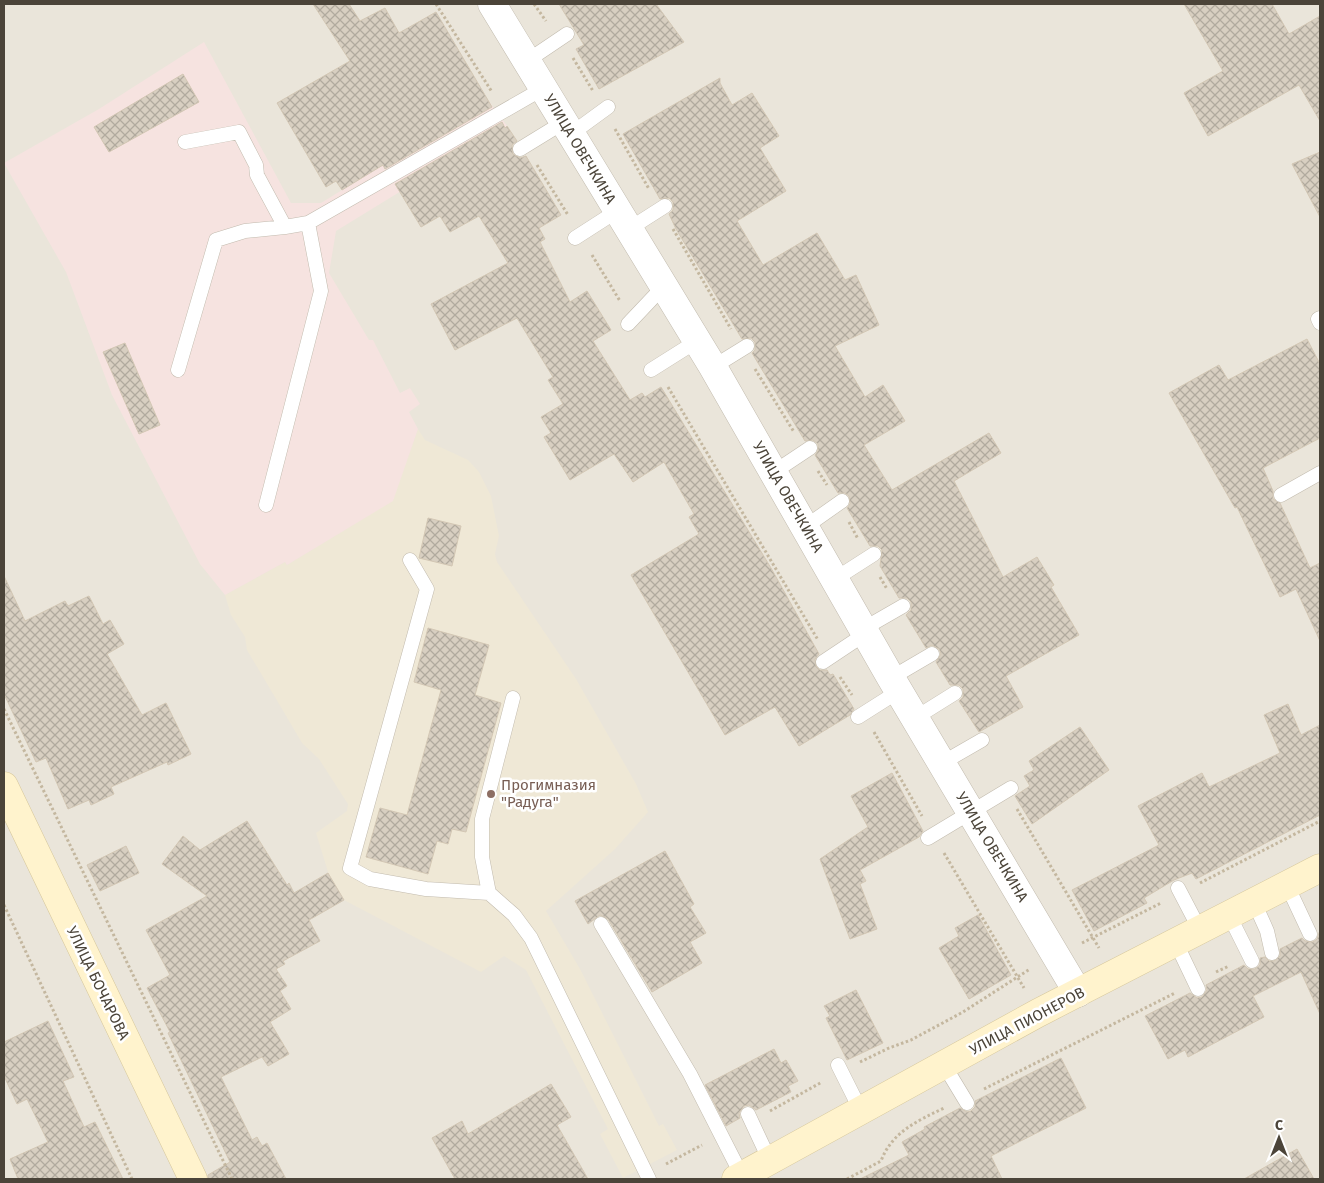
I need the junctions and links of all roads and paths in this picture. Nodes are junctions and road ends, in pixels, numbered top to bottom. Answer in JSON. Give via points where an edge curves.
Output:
{"nodes":[{"id":1,"x":436,"y":4,"type":"edge"},
{"id":2,"x":492,"y":4,"type":"edge"},
{"id":3,"x":567,"y":34,"type":"dead end"},
{"id":4,"x":527,"y":60,"type":"junction"},
{"id":5,"x":544,"y":88,"type":"junction"},
{"id":6,"x":608,"y":107,"type":"dead end"},
{"id":7,"x":503,"y":110,"type":"junction"},
{"id":8,"x":568,"y":128,"type":"junction"},
{"id":9,"x":185,"y":142,"type":"dead end"},
{"id":10,"x":522,"y":148,"type":"joint"},
{"id":11,"x":665,"y":206,"type":"dead end"},
{"id":12,"x":623,"y":220,"type":"junction"},
{"id":13,"x":308,"y":223,"type":"junction"},
{"id":14,"x":285,"y":227,"type":"junction"},
{"id":15,"x":577,"y":236,"type":"junction"},
{"id":16,"x":663,"y":287,"type":"junction"},
{"id":17,"x":1320,"y":318,"type":"edge"},
{"id":18,"x":629,"y":322,"type":"joint"},
{"id":19,"x":1320,"y":323,"type":"edge"},
{"id":20,"x":697,"y":341,"type":"junction"},
{"id":21,"x":747,"y":346,"type":"dead end"},
{"id":22,"x":713,"y":367,"type":"junction"},
{"id":23,"x":654,"y":369,"type":"joint"},
{"id":24,"x":178,"y":370,"type":"dead end"},
{"id":25,"x":810,"y":448,"type":"dead end"},
{"id":26,"x":774,"y":472,"type":"junction"},
{"id":27,"x":1320,"y":473,"type":"edge"},
{"id":28,"x":1281,"y":495,"type":"dead end"},
{"id":29,"x":842,"y":501,"type":"dead end"},
{"id":30,"x":266,"y":505,"type":"dead end"},
{"id":31,"x":806,"y":527,"type":"junction"},
{"id":32,"x":874,"y":554,"type":"dead end"},
{"id":33,"x":410,"y":560,"type":"dead end"},
{"id":34,"x":834,"y":579,"type":"junction"},
{"id":35,"x":903,"y":606,"type":"dead end"},
{"id":36,"x":864,"y":631,"type":"junction"},
{"id":37,"x":932,"y":654,"type":"dead end"},
{"id":38,"x":826,"y":660,"type":"junction"},
{"id":39,"x":895,"y":684,"type":"junction"},
{"id":40,"x":955,"y":693,"type":"dead end"},
{"id":41,"x":513,"y":698,"type":"dead end"},
{"id":42,"x":4,"y":709,"type":"edge"},
{"id":43,"x":861,"y":715,"type":"junction"},
{"id":44,"x":915,"y":718,"type":"junction"},
{"id":45,"x":982,"y":740,"type":"dead end"},
{"id":46,"x":942,"y":763,"type":"junction"},
{"id":47,"x":4,"y":786,"type":"edge"},
{"id":48,"x":1010,"y":788,"type":"dead end"},
{"id":49,"x":970,"y":812,"type":"junction"},
{"id":50,"x":1320,"y":821,"type":"edge"},
{"id":51,"x":930,"y":837,"type":"junction"},
{"id":52,"x":1320,"y":868,"type":"edge"},
{"id":53,"x":1287,"y":885,"type":"junction"},
{"id":54,"x":1179,"y":891,"type":"junction"},
{"id":55,"x":489,"y":893,"type":"junction"},
{"id":56,"x":1254,"y":902,"type":"junction"},
{"id":57,"x":4,"y":905,"type":"edge"},
{"id":58,"x":1229,"y":915,"type":"junction"},
{"id":59,"x":601,"y":924,"type":"dead end"},
{"id":60,"x":1200,"y":930,"type":"junction"},
{"id":61,"x":1310,"y":934,"type":"dead end"},
{"id":62,"x":1176,"y":943,"type":"junction"},
{"id":63,"x":1272,"y":953,"type":"dead end"},
{"id":64,"x":1056,"y":954,"type":"junction"},
{"id":65,"x":1251,"y":958,"type":"joint"},
{"id":66,"x":1018,"y":976,"type":"junction"},
{"id":67,"x":1197,"y":986,"type":"junction"},
{"id":68,"x":1078,"y":993,"type":"junction"},
{"id":69,"x":1038,"y":1014,"type":"junction"},
{"id":70,"x":944,"y":1065,"type":"junction"},
{"id":71,"x":840,"y":1068,"type":"junction"},
{"id":72,"x":965,"y":1101,"type":"junction"},
{"id":73,"x":861,"y":1111,"type":"junction"},
{"id":74,"x":750,"y":1118,"type":"joint"},
{"id":75,"x":722,"y":1135,"type":"junction"},
{"id":76,"x":770,"y":1161,"type":"junction"},
{"id":77,"x":186,"y":1177,"type":"edge"},
{"id":78,"x":648,"y":1177,"type":"edge"},
{"id":79,"x":739,"y":1178,"type":"edge"},
{"id":80,"x":132,"y":1179,"type":"edge"},
{"id":81,"x":232,"y":1179,"type":"edge"},
{"id":82,"x":847,"y":1179,"type":"edge"}],
"edges":[{"from":1,"to":7,"type":"path"},
{"from":2,"to":4,"type":"street","name":"УЛИЦА ОВЕЧКИНА"},
{"from":3,"to":4,"type":"lane"},
{"from":4,"to":5,"type":"street","name":"УЛИЦА ОВЕЧКИНА"},
{"from":5,"to":7,"type":"lane"},
{"from":5,"to":8,"type":"street","name":"УЛИЦА ОВЕЧКИНА"},
{"from":6,"to":8,"type":"lane"},
{"from":7,"to":13,"type":"lane"},
{"from":8,"to":10,"type":"lane"},
{"from":8,"to":12,"type":"street","name":"УЛИЦА ОВЕЧКИНА"},
{"from":9,"to":14,"type":"lane","via":[[239,132],[256,165],[257,175]]},
{"from":10,"to":15,"type":"path"},
{"from":11,"to":12,"type":"lane"},
{"from":12,"to":15,"type":"lane"},
{"from":12,"to":16,"type":"street","name":"УЛИЦА ОВЕЧКИНА"},
{"from":13,"to":14,"type":"lane"},
{"from":13,"to":30,"type":"lane","via":[[321,291]]},
{"from":14,"to":24,"type":"lane","via":[[245,231],[216,240]]},
{"from":15,"to":18,"type":"path"},
{"from":16,"to":18,"type":"lane"},
{"from":16,"to":20,"type":"street","name":"УЛИЦА ОВЕЧКИНА"},
{"from":17,"to":19,"type":"lane"},
{"from":20,"to":22,"type":"street","name":"УЛИЦА ОВЕЧКИНА"},
{"from":20,"to":23,"type":"lane"},
{"from":21,"to":22,"type":"lane"},
{"from":22,"to":26,"type":"street","name":"УЛИЦА ОВЕЧКИНА"},
{"from":23,"to":38,"type":"path"},
{"from":25,"to":26,"type":"lane"},
{"from":26,"to":31,"type":"street","name":"УЛИЦА ОВЕЧКИНА"},
{"from":27,"to":28,"type":"lane"},
{"from":29,"to":31,"type":"lane"},
{"from":31,"to":34,"type":"street","name":"УЛИЦА ОВЕЧКИНА"},
{"from":32,"to":34,"type":"lane"},
{"from":33,"to":55,"type":"lane","via":[[427,589],[350,868],[370,878],[426,889]]},
{"from":34,"to":36,"type":"street","name":"УЛИЦА ОВЕЧКИНА"},
{"from":35,"to":36,"type":"lane"},
{"from":36,"to":38,"type":"lane"},
{"from":36,"to":39,"type":"street","name":"УЛИЦА ОВЕЧКИНА"},
{"from":37,"to":39,"type":"lane"},
{"from":38,"to":43,"type":"path"},
{"from":39,"to":43,"type":"lane"},
{"from":39,"to":44,"type":"street","name":"УЛИЦА ОВЕЧКИНА"},
{"from":40,"to":44,"type":"lane"},
{"from":41,"to":55,"type":"lane","via":[[482,819],[482,857]]},
{"from":42,"to":81,"type":"path"},
{"from":43,"to":51,"type":"path"},
{"from":44,"to":46,"type":"street","name":"УЛИЦА ОВЕЧКИНА"},
{"from":45,"to":46,"type":"lane"},
{"from":46,"to":49,"type":"street","name":"УЛИЦА ОВЕЧКИНА"},
{"from":47,"to":77,"type":"street","name":"УЛИЦА БОЧАРОВА"},
{"from":48,"to":49,"type":"lane"},
{"from":49,"to":51,"type":"lane"},
{"from":49,"to":64,"type":"street","name":"УЛИЦА ОВЕЧКИНА"},
{"from":50,"to":54,"type":"path"},
{"from":51,"to":66,"type":"path"},
{"from":52,"to":53,"type":"street","name":"УЛИЦА ПИОНЕРОВ"},
{"from":53,"to":56,"type":"street","name":"УЛИЦА ПИОНЕРОВ"},
{"from":53,"to":61,"type":"lane"},
{"from":54,"to":60,"type":"lane"},
{"from":54,"to":64,"type":"path"},
{"from":55,"to":78,"type":"lane","via":[[514,915],[530,938]]},
{"from":56,"to":58,"type":"street","name":"УЛИЦА ПИОНЕРОВ"},
{"from":56,"to":63,"type":"lane","via":[[1267,931]]},
{"from":57,"to":80,"type":"path"},
{"from":58,"to":60,"type":"street","name":"УЛИЦА ПИОНЕРОВ"},
{"from":58,"to":65,"type":"lane"},
{"from":59,"to":75,"type":"lane","via":[[690,1074]]},
{"from":60,"to":62,"type":"street","name":"УЛИЦА ПИОНЕРОВ"},
{"from":62,"to":67,"type":"lane"},
{"from":62,"to":68,"type":"street","name":"УЛИЦА ПИОНЕРОВ"},
{"from":64,"to":66,"type":"path"},
{"from":64,"to":68,"type":"street","name":"УЛИЦА ОВЕЧКИНА"},
{"from":65,"to":67,"type":"path"},
{"from":66,"to":69,"type":"path"},
{"from":66,"to":71,"type":"path","via":[[963,1012],[911,1040]]},
{"from":67,"to":72,"type":"path"},
{"from":68,"to":69,"type":"street","name":"УЛИЦА ПИОНЕРОВ"},
{"from":69,"to":70,"type":"street","name":"УЛИЦА ПИОНЕРОВ"},
{"from":70,"to":72,"type":"lane"},
{"from":70,"to":73,"type":"street","name":"УЛИЦА ПИОНЕРОВ"},
{"from":71,"to":73,"type":"lane"},
{"from":71,"to":74,"type":"path"},
{"from":72,"to":82,"type":"path","via":[[907,1126],[886,1148],[881,1161]]},
{"from":73,"to":76,"type":"street","name":"УЛИЦА ПИОНЕРОВ"},
{"from":74,"to":76,"type":"lane"},
{"from":75,"to":78,"type":"path"},
{"from":75,"to":79,"type":"lane"},
{"from":76,"to":79,"type":"street","name":"УЛИЦА ПИОНЕРОВ"}]}
